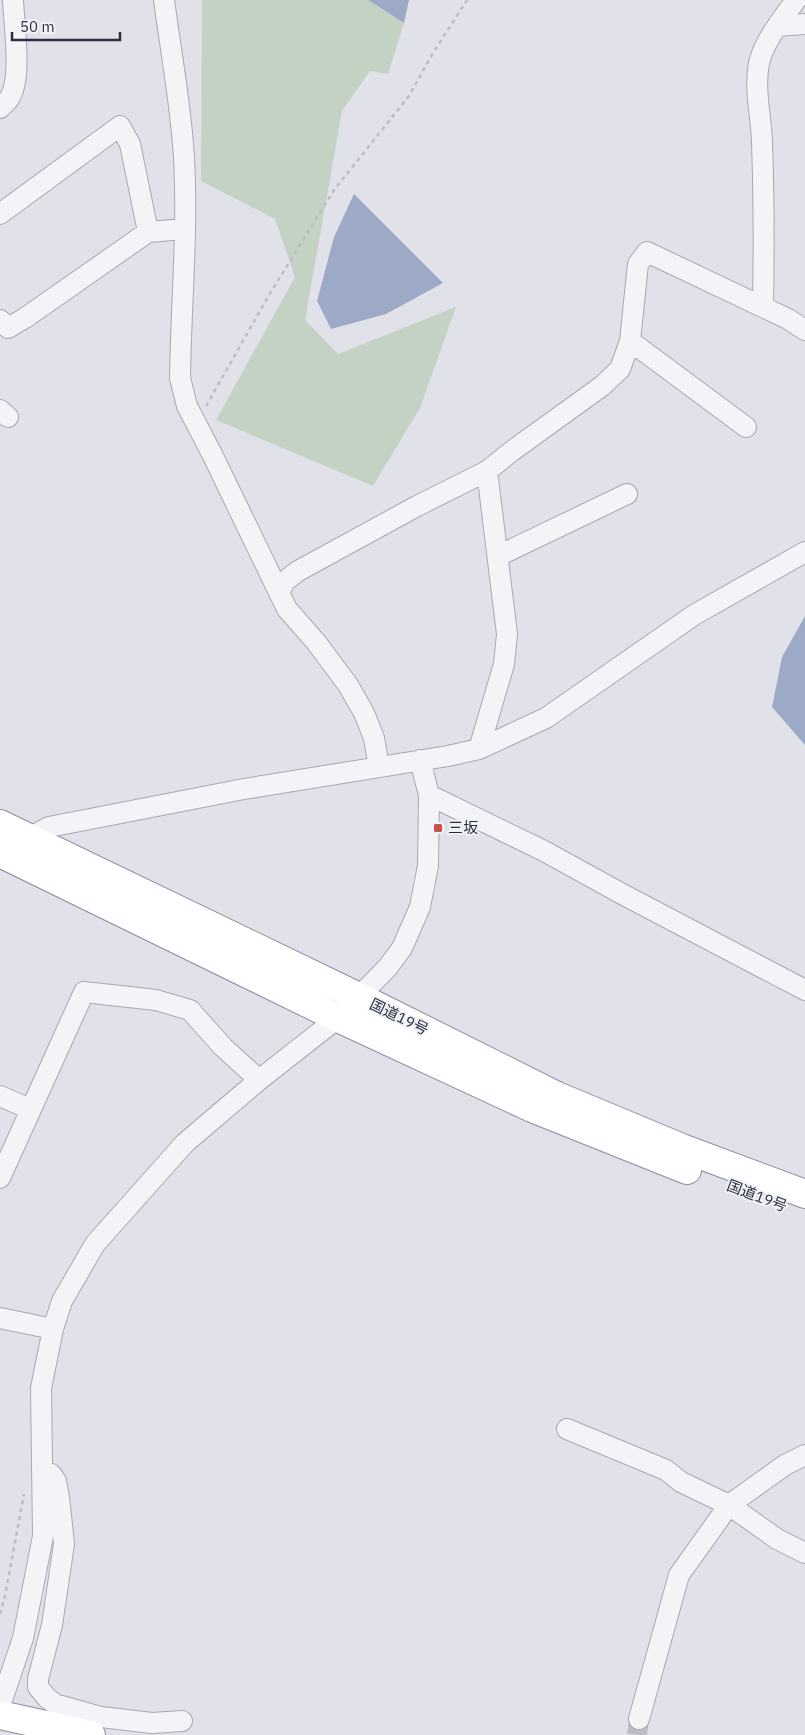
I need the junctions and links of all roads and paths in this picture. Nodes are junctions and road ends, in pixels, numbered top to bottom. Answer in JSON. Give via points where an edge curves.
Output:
{"nodes":[{"id":1,"x":13,"y":0,"type":"edge"},
{"id":2,"x":164,"y":0,"type":"edge"},
{"id":3,"x":467,"y":0,"type":"edge"},
{"id":4,"x":796,"y":0,"type":"edge"},
{"id":5,"x":805,"y":24,"type":"edge"},
{"id":6,"x":777,"y":26,"type":"junction"},
{"id":7,"x":0,"y":108,"type":"edge"},
{"id":8,"x":0,"y":214,"type":"edge"},
{"id":9,"x":184,"y":228,"type":"junction"},
{"id":10,"x":148,"y":232,"type":"junction"},
{"id":11,"x":763,"y":307,"type":"junction"},
{"id":12,"x":3,"y":328,"type":"edge"},
{"id":13,"x":805,"y":330,"type":"edge"},
{"id":14,"x":630,"y":341,"type":"junction"},
{"id":15,"x":197,"y":422,"type":"junction"},
{"id":16,"x":746,"y":427,"type":"dead end"},
{"id":17,"x":487,"y":471,"type":"junction"},
{"id":18,"x":627,"y":494,"type":"dead end"},
{"id":19,"x":805,"y":552,"type":"edge"},
{"id":20,"x":498,"y":556,"type":"junction"},
{"id":21,"x":279,"y":593,"type":"junction"},
{"id":22,"x":479,"y":749,"type":"junction"},
{"id":23,"x":420,"y":760,"type":"junction"},
{"id":24,"x":379,"y":767,"type":"junction"},
{"id":25,"x":429,"y":795,"type":"junction"},
{"id":26,"x":0,"y":824,"type":"edge"},
{"id":27,"x":28,"y":838,"type":"junction"},
{"id":28,"x":1,"y":858,"type":"edge"},
{"id":29,"x":805,"y":990,"type":"edge"},
{"id":30,"x":360,"y":997,"type":"junction"},
{"id":31,"x":338,"y":1018,"type":"junction"},
{"id":32,"x":259,"y":1080,"type":"junction"},
{"id":33,"x":0,"y":1096,"type":"edge"},
{"id":34,"x":30,"y":1109,"type":"junction"},
{"id":35,"x":0,"y":1178,"type":"edge"},
{"id":36,"x":805,"y":1194,"type":"edge"},
{"id":37,"x":805,"y":1214,"type":"edge"},
{"id":38,"x":0,"y":1318,"type":"edge"},
{"id":39,"x":53,"y":1328,"type":"junction"},
{"id":40,"x":567,"y":1429,"type":"dead end"},
{"id":41,"x":805,"y":1455,"type":"edge"},
{"id":42,"x":42,"y":1477,"type":"junction"},
{"id":43,"x":728,"y":1505,"type":"junction"},
{"id":44,"x":805,"y":1553,"type":"edge"},
{"id":45,"x":0,"y":1614,"type":"edge"},
{"id":46,"x":2,"y":1703,"type":"edge"},
{"id":47,"x":639,"y":1719,"type":"tunnel mouth"},
{"id":48,"x":182,"y":1721,"type":"dead end"},
{"id":49,"x":91,"y":1735,"type":"edge"}],
"edges":[{"from":1,"to":7,"type":"street","via":[[15,80],[11,96]]},
{"from":2,"to":9,"type":"street","via":[[179,102]]},
{"from":3,"to":15,"type":"path","via":[[409,96],[334,190],[269,295]]},
{"from":4,"to":6,"type":"street"},
{"from":5,"to":6,"type":"street"},
{"from":6,"to":11,"type":"street","via":[[760,61],[756,90],[761,123],[765,219]]},
{"from":8,"to":10,"type":"street","via":[[120,126],[130,144]]},
{"from":9,"to":10,"type":"street"},
{"from":9,"to":15,"type":"street","via":[[180,378],[187,406]]},
{"from":10,"to":12,"type":"street","via":[[25,318]]},
{"from":11,"to":13,"type":"street"},
{"from":11,"to":14,"type":"street","via":[[647,252],[638,264]]},
{"from":14,"to":16,"type":"street"},
{"from":14,"to":17,"type":"street","via":[[620,369],[602,386]]},
{"from":15,"to":21,"type":"street"},
{"from":17,"to":20,"type":"street"},
{"from":17,"to":21,"type":"street","via":[[298,571],[285,581]]},
{"from":18,"to":20,"type":"street"},
{"from":19,"to":22,"type":"street","via":[[694,615],[546,718]]},
{"from":20,"to":22,"type":"street","via":[[507,634],[504,664]]},
{"from":21,"to":24,"type":"street","via":[[287,609],[352,692],[374,738]]},
{"from":22,"to":23,"type":"street"},
{"from":23,"to":24,"type":"street"},
{"from":23,"to":25,"type":"street"},
{"from":24,"to":27,"type":"street","via":[[244,789],[49,827]]},
{"from":25,"to":29,"type":"street","via":[[544,850]]},
{"from":25,"to":30,"type":"street","via":[[428,866],[420,907],[402,948]]},
{"from":26,"to":27,"type":"highway","name":"国道19号"},
{"from":27,"to":30,"type":"highway","name":"国道19号"},
{"from":28,"to":31,"type":"highway","name":"国道19号"},
{"from":30,"to":31,"type":"street"},
{"from":30,"to":36,"type":"highway","name":"国道19号","via":[[557,1096]]},
{"from":31,"to":32,"type":"street"},
{"from":31,"to":37,"type":"highway","name":"国道19号","via":[[532,1108]]},
{"from":32,"to":34,"type":"street","via":[[190,1010],[156,1000],[84,992]]},
{"from":32,"to":39,"type":"street","via":[[185,1143],[95,1244],[62,1301]]},
{"from":33,"to":34,"type":"street"},
{"from":34,"to":35,"type":"street"},
{"from":38,"to":39,"type":"street"},
{"from":39,"to":42,"type":"street","via":[[41,1388]]},
{"from":40,"to":43,"type":"street","via":[[666,1470],[680,1482]]},
{"from":41,"to":43,"type":"street","via":[[785,1465]]},
{"from":42,"to":45,"type":"path","via":[[24,1493]]},
{"from":42,"to":46,"type":"street","via":[[42,1536],[23,1638]]},
{"from":42,"to":48,"type":"street","via":[[51,1474],[56,1482],[64,1544],[52,1625],[38,1687],[55,1704],[101,1716],[152,1723]]},
{"from":43,"to":44,"type":"street","via":[[777,1539]]},
{"from":43,"to":47,"type":"street","via":[[679,1575]]},
{"from":46,"to":49,"type":"highway"}]}
